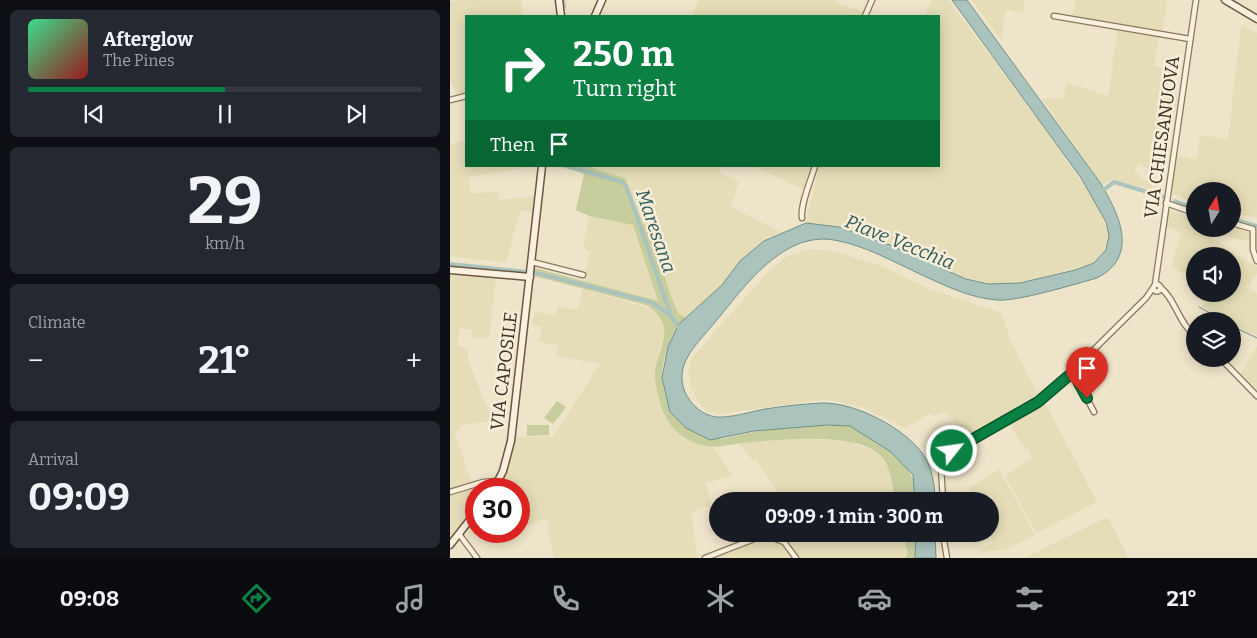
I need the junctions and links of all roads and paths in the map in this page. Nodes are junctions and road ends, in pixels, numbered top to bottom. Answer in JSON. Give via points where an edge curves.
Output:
{"nodes":[{"id":1,"x":560,"y":0,"type":"edge"},
{"id":2,"x":602,"y":0,"type":"edge"},
{"id":3,"x":872,"y":0,"type":"edge"},
{"id":4,"x":1196,"y":0,"type":"edge"},
{"id":5,"x":1218,"y":0,"type":"edge"},
{"id":6,"x":1225,"y":0,"type":"edge"},
{"id":7,"x":1232,"y":4,"type":"junction"},
{"id":8,"x":561,"y":15,"type":"edge"},
{"id":9,"x":595,"y":15,"type":"edge"},
{"id":10,"x":865,"y":15,"type":"edge"},
{"id":11,"x":1054,"y":16,"type":"dead end"},
{"id":12,"x":1257,"y":19,"type":"edge"},
{"id":13,"x":1190,"y":39,"type":"junction"},
{"id":14,"x":465,"y":96,"type":"edge"},
{"id":15,"x":450,"y":100,"type":"edge"},
{"id":16,"x":542,"y":167,"type":"edge"},
{"id":17,"x":815,"y":167,"type":"edge"},
{"id":18,"x":1166,"y":203,"type":"junction"},
{"id":19,"x":1186,"y":210,"type":"edge"},
{"id":20,"x":802,"y":218,"type":"dead end"},
{"id":21,"x":1241,"y":226,"type":"edge"},
{"id":22,"x":1257,"y":260,"type":"edge"},
{"id":23,"x":450,"y":270,"type":"edge"},
{"id":24,"x":531,"y":270,"type":"junction"},
{"id":25,"x":583,"y":275,"type":"dead end"},
{"id":26,"x":1157,"y":288,"type":"junction"},
{"id":27,"x":1186,"y":327,"type":"edge"},
{"id":28,"x":1229,"y":367,"type":"edge"},
{"id":29,"x":1073,"y":372,"type":"junction"},
{"id":30,"x":1257,"y":396,"type":"edge"},
{"id":31,"x":1094,"y":412,"type":"dead end"},
{"id":32,"x":499,"y":478,"type":"edge"},
{"id":33,"x":465,"y":487,"type":"edge"},
{"id":34,"x":450,"y":492,"type":"edge"},
{"id":35,"x":942,"y":492,"type":"edge"},
{"id":36,"x":465,"y":526,"type":"edge"},
{"id":37,"x":459,"y":534,"type":"junction"},
{"id":38,"x":945,"y":542,"type":"edge"},
{"id":39,"x":450,"y":545,"type":"edge"},
{"id":40,"x":477,"y":558,"type":"edge"},
{"id":41,"x":705,"y":558,"type":"edge"},
{"id":42,"x":796,"y":558,"type":"edge"},
{"id":43,"x":947,"y":558,"type":"edge"}],
"edges":[{"from":1,"to":8,"type":"street"},
{"from":2,"to":9,"type":"street"},
{"from":3,"to":10,"type":"street"},
{"from":4,"to":13,"type":"street","name":"VIA CHIESANUOVA"},
{"from":5,"to":7,"type":"street"},
{"from":6,"to":7,"type":"street"},
{"from":7,"to":12,"type":"street"},
{"from":11,"to":13,"type":"street"},
{"from":13,"to":18,"type":"street","name":"VIA CHIESANUOVA"},
{"from":14,"to":15,"type":"street"},
{"from":16,"to":24,"type":"street","name":"VIA CAPOSILE"},
{"from":17,"to":20,"type":"street","via":[[800,210]]},
{"from":18,"to":19,"type":"street"},
{"from":18,"to":26,"type":"street","name":"VIA CHIESANUOVA"},
{"from":21,"to":22,"type":"street","via":[[1253,229],[1253,250]]},
{"from":23,"to":24,"type":"street"},
{"from":24,"to":25,"type":"street"},
{"from":24,"to":32,"type":"street","name":"VIA CAPOSILE","via":[[511,441]]},
{"from":26,"to":27,"type":"street","via":[[1171,300]]},
{"from":26,"to":29,"type":"street"},
{"from":28,"to":30,"type":"street"},
{"from":29,"to":31,"type":"street"},
{"from":29,"to":35,"type":"street","via":[[1043,398],[945,457],[941,468]]},
{"from":33,"to":34,"type":"street"},
{"from":36,"to":37,"type":"street"},
{"from":37,"to":39,"type":"street"},
{"from":37,"to":40,"type":"street"},
{"from":38,"to":43,"type":"street"},
{"from":41,"to":42,"type":"street","via":[[764,534],[784,542]]}]}
